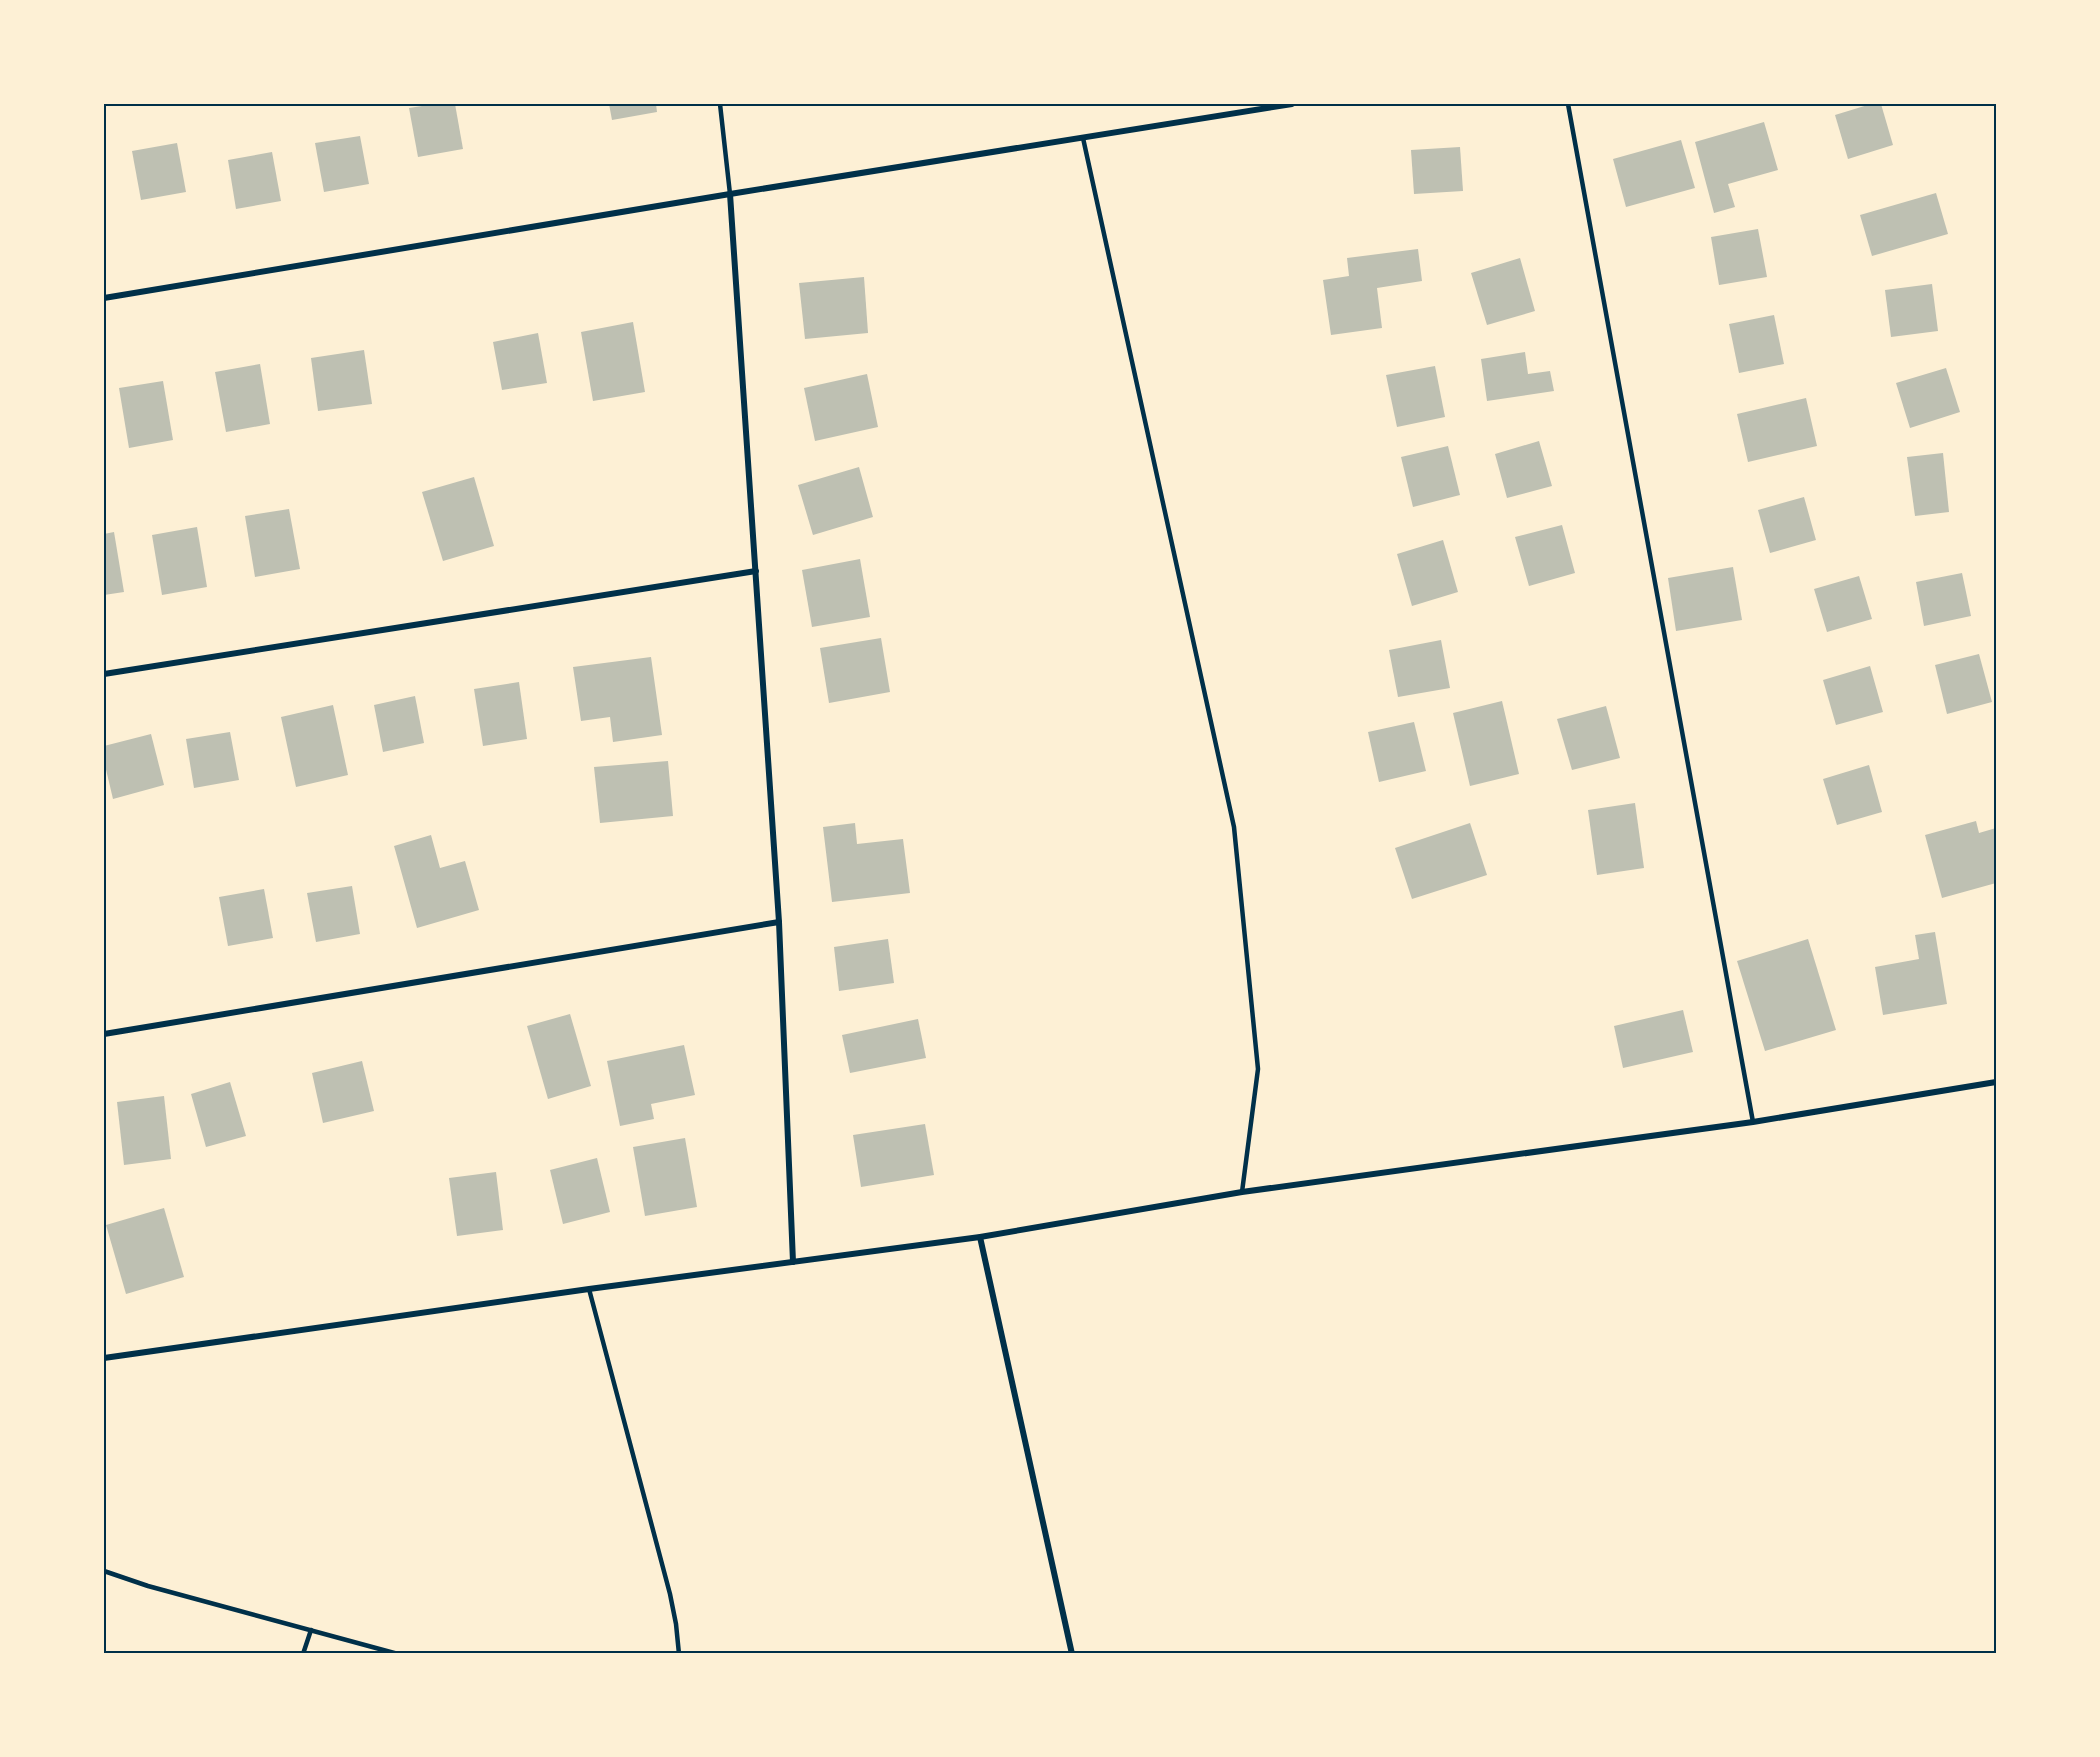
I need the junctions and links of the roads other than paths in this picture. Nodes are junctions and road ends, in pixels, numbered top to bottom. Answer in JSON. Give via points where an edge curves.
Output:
{"nodes":[{"id":1,"x":720,"y":104,"type":"edge"},
{"id":2,"x":1292,"y":104,"type":"edge"},
{"id":3,"x":1568,"y":104,"type":"edge"},
{"id":4,"x":1083,"y":138,"type":"junction"},
{"id":5,"x":730,"y":194,"type":"junction"},
{"id":6,"x":104,"y":298,"type":"edge"},
{"id":7,"x":756,"y":571,"type":"junction"},
{"id":8,"x":104,"y":674,"type":"edge"},
{"id":9,"x":779,"y":922,"type":"junction"},
{"id":10,"x":104,"y":1034,"type":"edge"},
{"id":11,"x":1996,"y":1082,"type":"edge"},
{"id":12,"x":1753,"y":1122,"type":"junction"},
{"id":13,"x":1242,"y":1192,"type":"junction"},
{"id":14,"x":980,"y":1238,"type":"junction"},
{"id":15,"x":793,"y":1262,"type":"junction"},
{"id":16,"x":589,"y":1289,"type":"junction"},
{"id":17,"x":104,"y":1358,"type":"edge"},
{"id":18,"x":104,"y":1571,"type":"edge"},
{"id":19,"x":311,"y":1630,"type":"junction"},
{"id":20,"x":303,"y":1653,"type":"edge"},
{"id":21,"x":398,"y":1653,"type":"edge"},
{"id":22,"x":679,"y":1653,"type":"edge"},
{"id":23,"x":1072,"y":1653,"type":"edge"}],
"edges":[{"from":1,"to":5,"type":"lane"},
{"from":2,"to":4,"type":"street"},
{"from":3,"to":12,"type":"lane"},
{"from":4,"to":5,"type":"street"},
{"from":4,"to":13,"type":"lane","via":[[1234,826],[1258,1069]]},
{"from":5,"to":6,"type":"street"},
{"from":5,"to":7,"type":"street"},
{"from":7,"to":8,"type":"street"},
{"from":7,"to":9,"type":"street"},
{"from":9,"to":10,"type":"street"},
{"from":9,"to":15,"type":"street"},
{"from":11,"to":12,"type":"street"},
{"from":12,"to":13,"type":"street"},
{"from":13,"to":14,"type":"street"},
{"from":14,"to":15,"type":"street"},
{"from":14,"to":23,"type":"street"},
{"from":15,"to":16,"type":"street"},
{"from":16,"to":17,"type":"street"},
{"from":16,"to":22,"type":"lane","via":[[670,1594]]},
{"from":18,"to":19,"type":"lane"},
{"from":19,"to":20,"type":"lane"},
{"from":19,"to":21,"type":"lane"}]}
